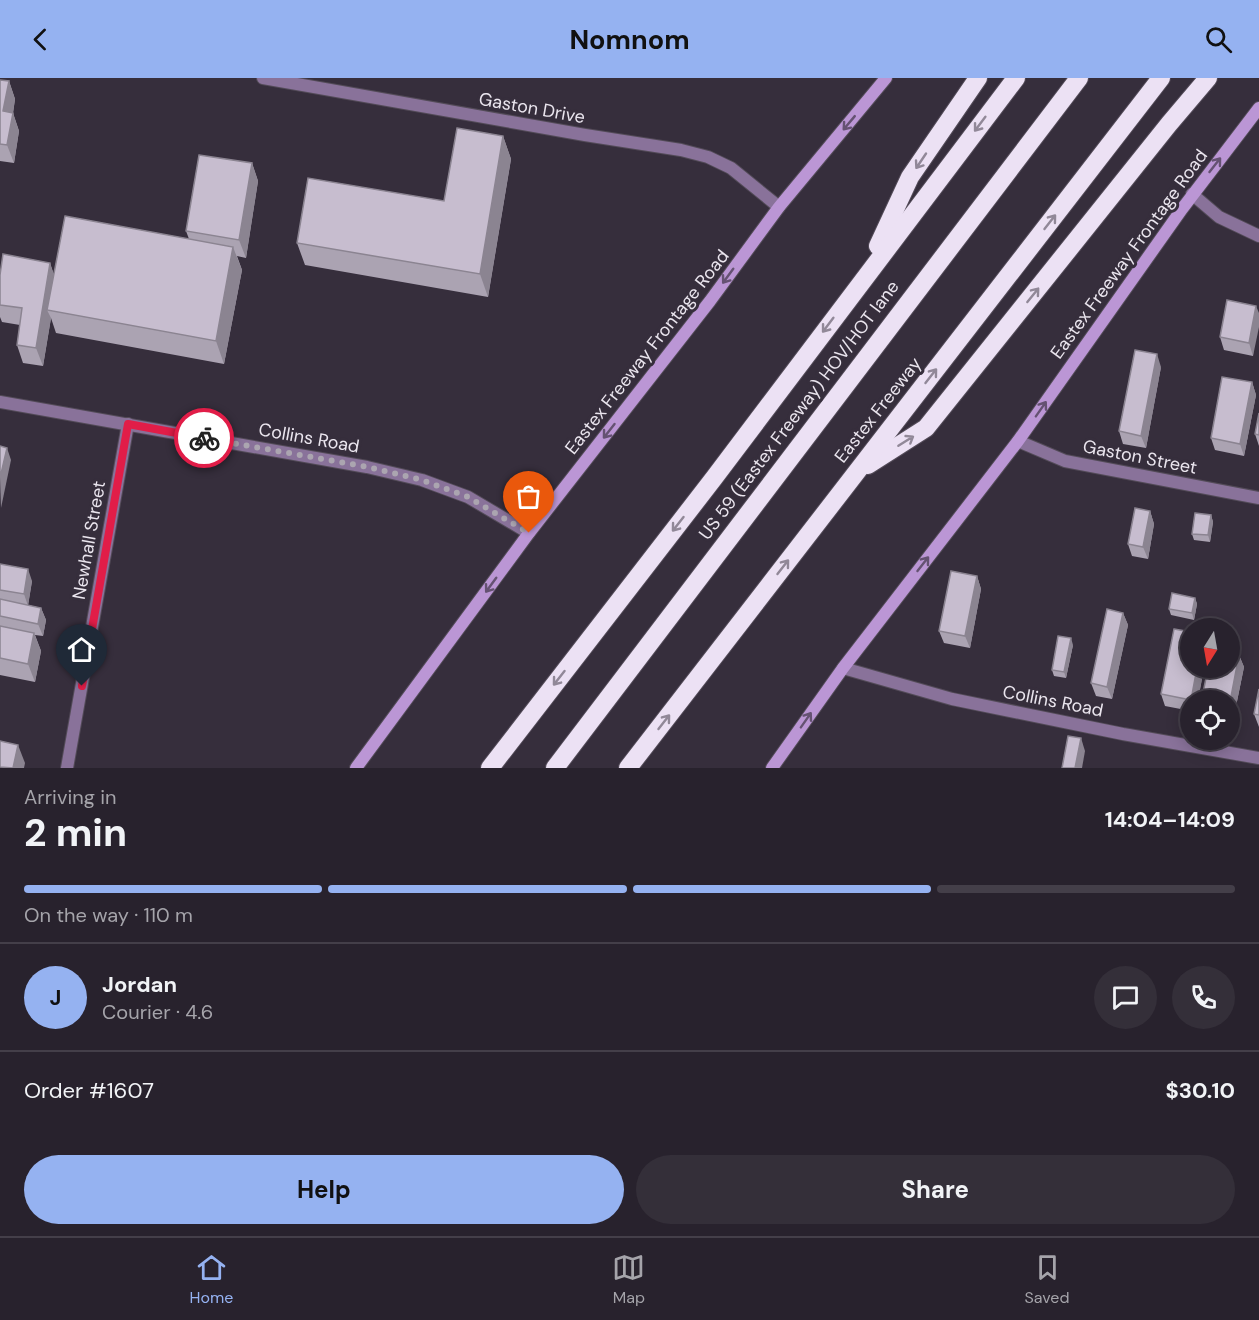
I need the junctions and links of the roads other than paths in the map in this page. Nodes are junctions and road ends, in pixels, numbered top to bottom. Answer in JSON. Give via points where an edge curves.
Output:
{"nodes":[{"id":1,"x":263,"y":78,"type":"edge"},
{"id":2,"x":886,"y":78,"type":"edge"},
{"id":3,"x":978,"y":78,"type":"edge"},
{"id":4,"x":1016,"y":78,"type":"edge"},
{"id":5,"x":1079,"y":78,"type":"edge"},
{"id":6,"x":1161,"y":78,"type":"edge"},
{"id":7,"x":1208,"y":78,"type":"edge"},
{"id":8,"x":1259,"y":108,"type":"edge"},
{"id":9,"x":1192,"y":194,"type":"junction"},
{"id":10,"x":779,"y":207,"type":"junction"},
{"id":11,"x":1259,"y":236,"type":"edge"},
{"id":12,"x":863,"y":278,"type":"junction"},
{"id":13,"x":0,"y":402,"type":"edge"},
{"id":14,"x":128,"y":424,"type":"junction"},
{"id":15,"x":1018,"y":441,"type":"junction"},
{"id":16,"x":856,"y":472,"type":"junction"},
{"id":17,"x":1259,"y":498,"type":"edge"},
{"id":18,"x":529,"y":533,"type":"junction"},
{"id":19,"x":843,"y":668,"type":"junction"},
{"id":20,"x":1259,"y":758,"type":"edge"},
{"id":21,"x":67,"y":768,"type":"edge"},
{"id":22,"x":356,"y":768,"type":"edge"},
{"id":23,"x":490,"y":768,"type":"edge"},
{"id":24,"x":555,"y":768,"type":"edge"},
{"id":25,"x":628,"y":768,"type":"edge"},
{"id":26,"x":772,"y":768,"type":"edge"}],
"edges":[{"from":1,"to":10,"type":"street","name":"Gaston Drive","via":[[681,150],[731,168]]},
{"from":2,"to":10,"type":"main road","name":"Eastex Freeway Frontage Road","one_way":true},
{"from":3,"to":12,"type":"highway","one_way":true,"via":[[910,177]]},
{"from":4,"to":12,"type":"highway","one_way":true},
{"from":5,"to":24,"type":"highway","name":"US 59 (Eastex Freeway) HOV/HOT lane"},
{"from":16,"to":6,"type":"highway","name":"Eastex Freeway","one_way":true},
{"from":16,"to":7,"type":"highway","one_way":true,"via":[[926,428]]},
{"from":9,"to":8,"type":"main road","name":"Eastex Freeway Frontage Road","one_way":true},
{"from":9,"to":11,"type":"street","via":[[1219,217]]},
{"from":15,"to":9,"type":"main road","name":"Eastex Freeway Frontage Road","one_way":true},
{"from":10,"to":18,"type":"main road","name":"Eastex Freeway Frontage Road","one_way":true},
{"from":12,"to":23,"type":"highway","one_way":true},
{"from":13,"to":14,"type":"street","name":"Collins Road"},
{"from":14,"to":18,"type":"street","name":"Collins Road","via":[[422,480],[468,497]]},
{"from":14,"to":21,"type":"street","name":"Newhall Street"},
{"from":15,"to":17,"type":"street","name":"Gaston Street","via":[[1065,461]]},
{"from":19,"to":15,"type":"main road","name":"Eastex Freeway Frontage Road","one_way":true},
{"from":25,"to":16,"type":"highway","name":"Eastex Freeway","one_way":true},
{"from":18,"to":22,"type":"main road","name":"Eastex Freeway Frontage Road","one_way":true},
{"from":19,"to":20,"type":"street","name":"Collins Road","via":[[952,699]]},
{"from":26,"to":19,"type":"main road","name":"Eastex Freeway Frontage Road","one_way":true}]}
